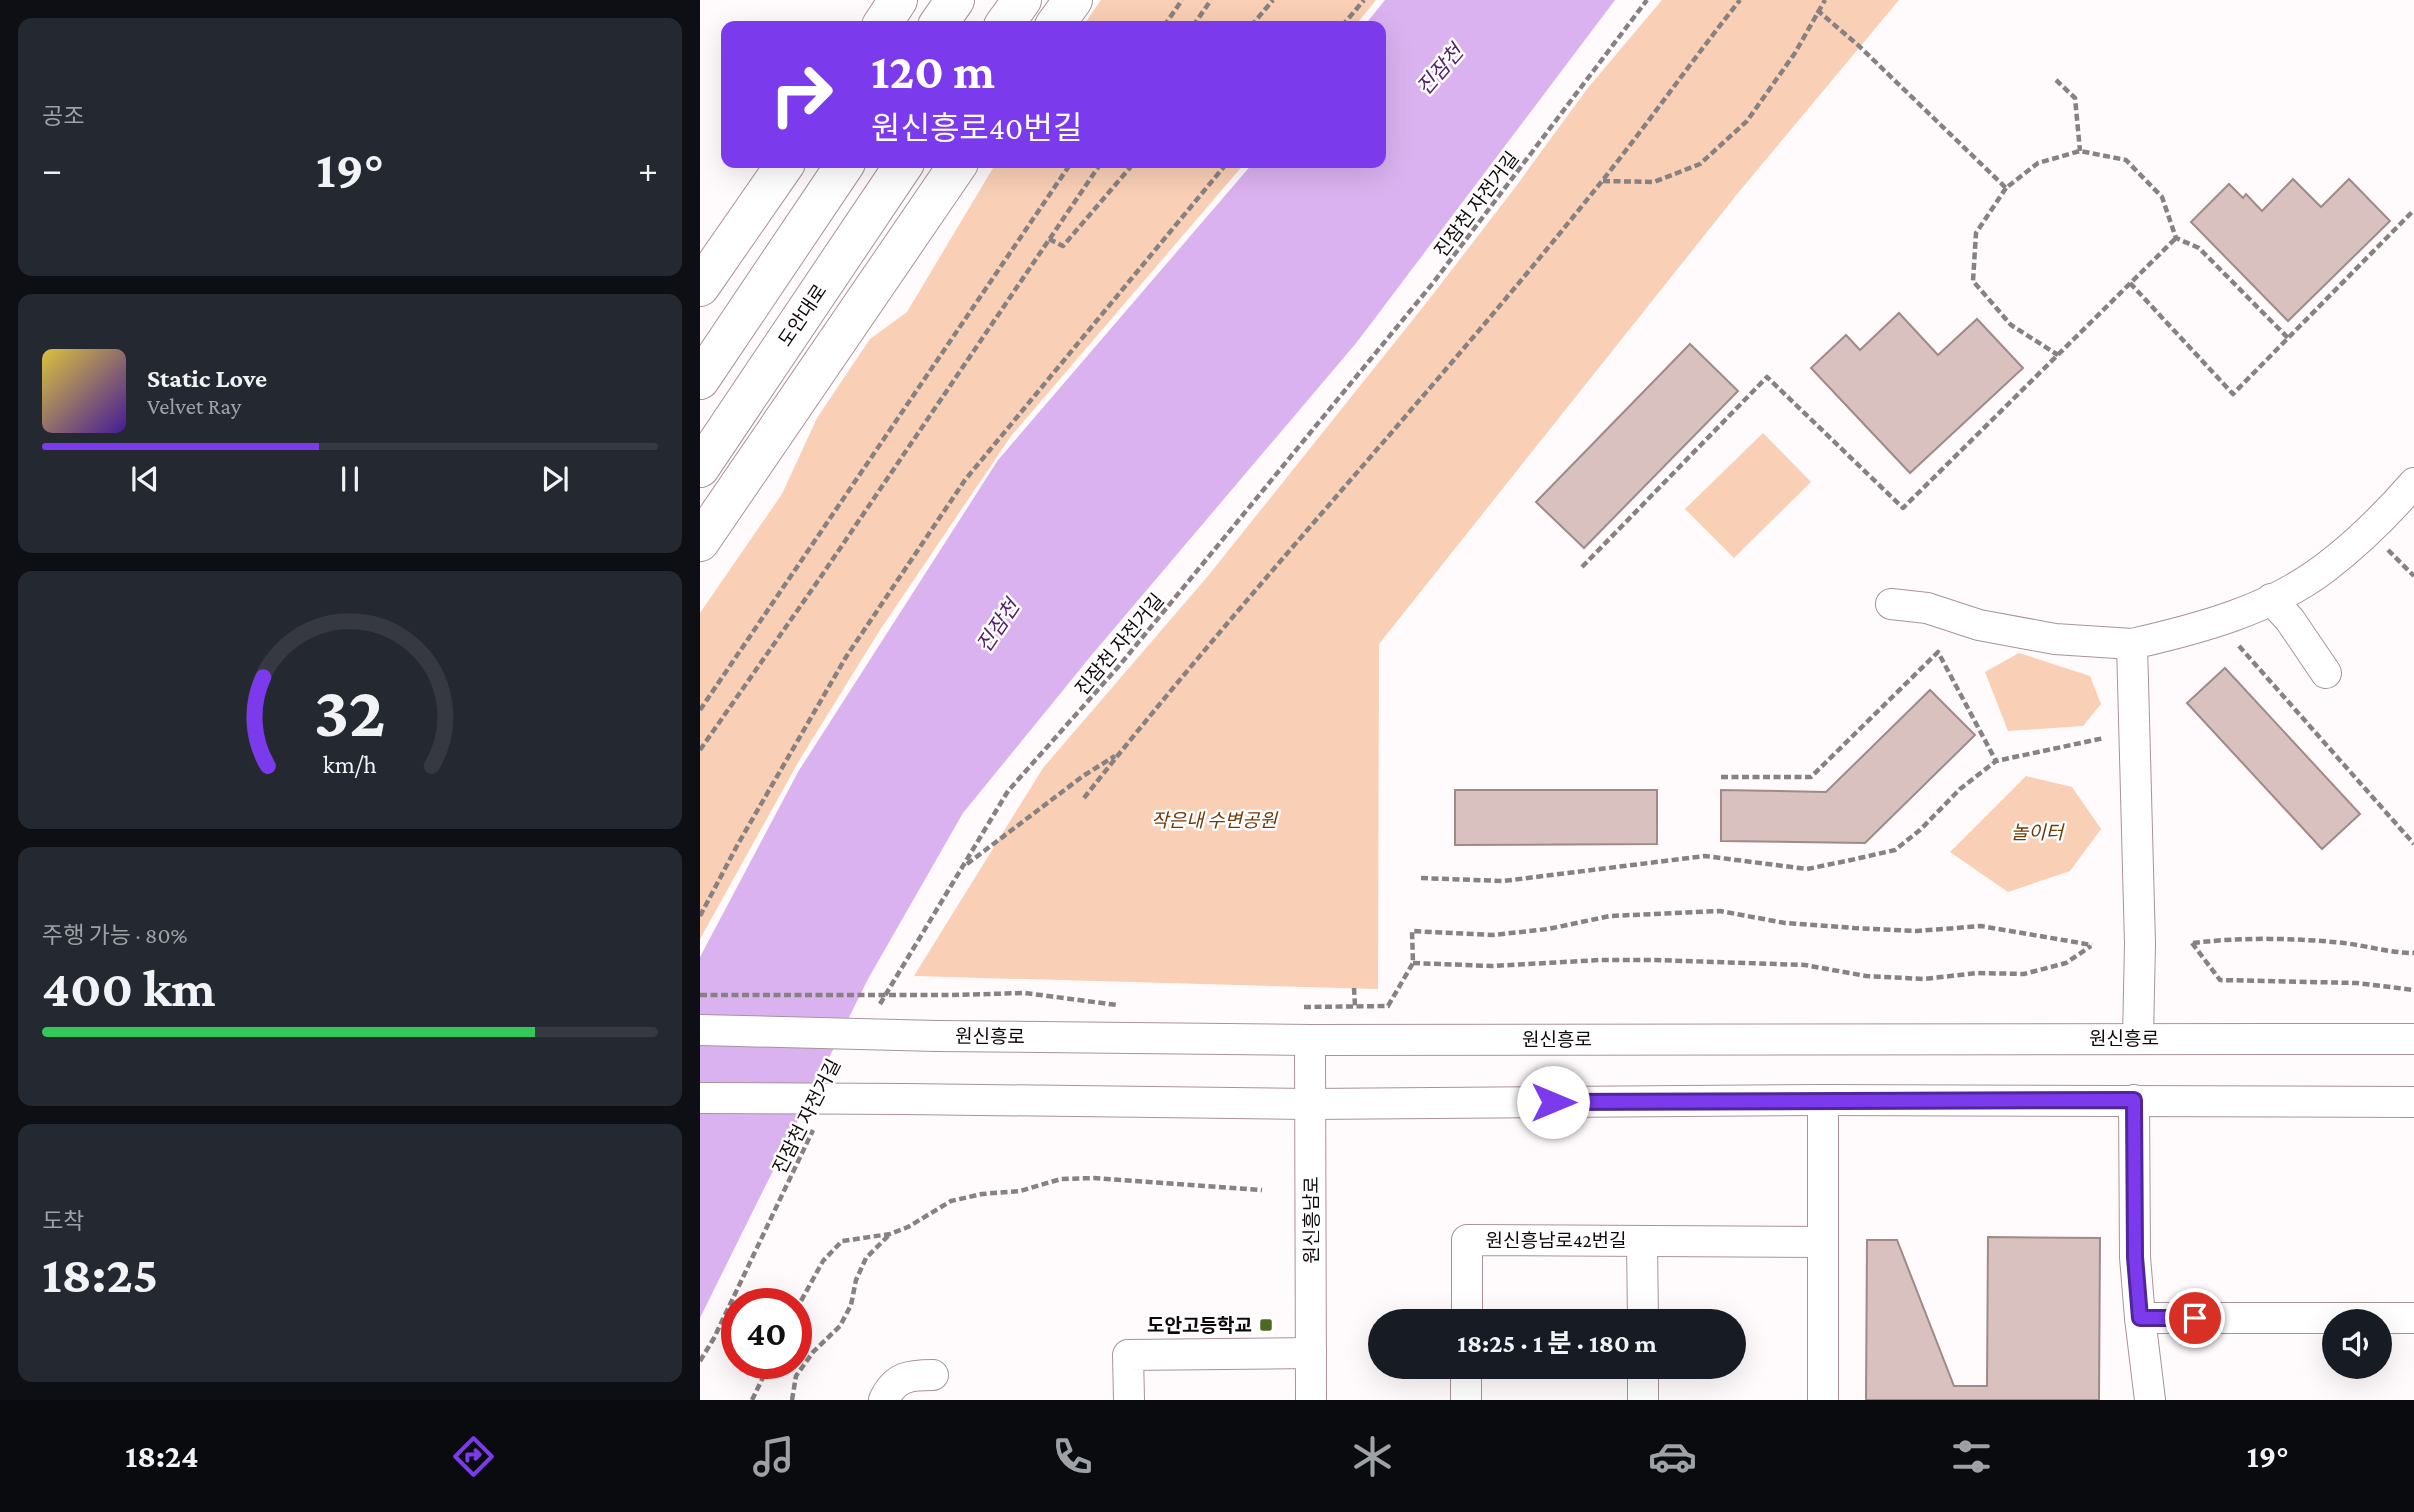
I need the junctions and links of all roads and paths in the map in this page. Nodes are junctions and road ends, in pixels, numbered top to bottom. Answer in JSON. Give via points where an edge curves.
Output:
{"nodes":[{"id":1,"x":898,"y":0,"type":"edge"},
{"id":2,"x":955,"y":0,"type":"edge"},
{"id":3,"x":1022,"y":0,"type":"edge"},
{"id":4,"x":1073,"y":0,"type":"edge"},
{"id":5,"x":1182,"y":0,"type":"edge"},
{"id":6,"x":1211,"y":0,"type":"edge"},
{"id":7,"x":1273,"y":0,"type":"edge"},
{"id":8,"x":1364,"y":0,"type":"edge"},
{"id":9,"x":1647,"y":0,"type":"edge"},
{"id":10,"x":1740,"y":0,"type":"edge"},
{"id":11,"x":1825,"y":0,"type":"edge"},
{"id":12,"x":1817,"y":10,"type":"junction"},
{"id":13,"x":883,"y":21,"type":"edge"},
{"id":14,"x":940,"y":21,"type":"edge"},
{"id":15,"x":1007,"y":21,"type":"edge"},
{"id":16,"x":1058,"y":21,"type":"edge"},
{"id":17,"x":1167,"y":21,"type":"edge"},
{"id":18,"x":1196,"y":21,"type":"edge"},
{"id":19,"x":1255,"y":21,"type":"edge"},
{"id":20,"x":1346,"y":21,"type":"edge"},
{"id":21,"x":2056,"y":80,"type":"dead end"},
{"id":22,"x":2080,"y":150,"type":"junction"},
{"id":23,"x":783,"y":168,"type":"edge"},
{"id":24,"x":843,"y":168,"type":"edge"},
{"id":25,"x":902,"y":168,"type":"edge"},
{"id":26,"x":956,"y":168,"type":"edge"},
{"id":27,"x":1068,"y":168,"type":"edge"},
{"id":28,"x":1098,"y":168,"type":"edge"},
{"id":29,"x":1130,"y":168,"type":"edge"},
{"id":30,"x":1223,"y":168,"type":"edge"},
{"id":31,"x":1602,"y":180,"type":"junction"},
{"id":32,"x":2006,"y":188,"type":"junction"},
{"id":33,"x":2414,"y":210,"type":"edge"},
{"id":34,"x":2176,"y":238,"type":"junction"},
{"id":35,"x":1049,"y":239,"type":"junction"},
{"id":36,"x":2130,"y":284,"type":"junction"},
{"id":37,"x":700,"y":287,"type":"edge"},
{"id":38,"x":2288,"y":338,"type":"junction"},
{"id":39,"x":2058,"y":355,"type":"junction"},
{"id":40,"x":700,"y":380,"type":"edge"},
{"id":41,"x":700,"y":468,"type":"edge"},
{"id":42,"x":2414,"y":483,"type":"edge"},
{"id":43,"x":700,"y":542,"type":"edge"},
{"id":44,"x":2388,"y":549,"type":"dead end"},
{"id":45,"x":1583,"y":567,"type":"dead end"},
{"id":46,"x":2414,"y":576,"type":"edge"},
{"id":47,"x":2271,"y":600,"type":"junction"},
{"id":48,"x":1891,"y":604,"type":"dead end"},
{"id":49,"x":2236,"y":643,"type":"dead end"},
{"id":50,"x":2132,"y":644,"type":"junction"},
{"id":51,"x":2326,"y":673,"type":"dead end"},
{"id":52,"x":700,"y":710,"type":"edge"},
{"id":53,"x":2105,"y":738,"type":"dead end"},
{"id":54,"x":700,"y":750,"type":"edge"},
{"id":55,"x":1119,"y":754,"type":"junction"},
{"id":56,"x":1996,"y":761,"type":"junction"},
{"id":57,"x":1721,"y":777,"type":"dead end"},
{"id":58,"x":1084,"y":798,"type":"dead end"},
{"id":59,"x":2414,"y":844,"type":"edge"},
{"id":60,"x":963,"y":866,"type":"junction"},
{"id":61,"x":1421,"y":878,"type":"dead end"},
{"id":62,"x":700,"y":916,"type":"edge"},
{"id":63,"x":2414,"y":953,"type":"edge"},
{"id":64,"x":1413,"y":963,"type":"junction"},
{"id":65,"x":1354,"y":988,"type":"dead end"},
{"id":66,"x":2414,"y":990,"type":"edge"},
{"id":67,"x":700,"y":995,"type":"edge"},
{"id":68,"x":1130,"y":1006,"type":"dead end"},
{"id":69,"x":1355,"y":1006,"type":"junction"},
{"id":70,"x":1302,"y":1007,"type":"dead end"},
{"id":71,"x":875,"y":1014,"type":"dead end"},
{"id":72,"x":700,"y":1030,"type":"edge"},
{"id":73,"x":2138,"y":1038,"type":"junction"},
{"id":74,"x":2414,"y":1039,"type":"edge"},
{"id":75,"x":1310,"y":1040,"type":"junction"},
{"id":76,"x":700,"y":1098,"type":"edge"},
{"id":77,"x":1824,"y":1100,"type":"junction"},
{"id":78,"x":2134,"y":1100,"type":"junction"},
{"id":79,"x":2414,"y":1102,"type":"edge"},
{"id":80,"x":1310,"y":1104,"type":"junction"},
{"id":81,"x":815,"y":1127,"type":"dead end"},
{"id":82,"x":1262,"y":1190,"type":"dead end"},
{"id":83,"x":890,"y":1234,"type":"junction"},
{"id":84,"x":1642,"y":1241,"type":"junction"},
{"id":85,"x":1824,"y":1242,"type":"junction"},
{"id":86,"x":808,"y":1288,"type":"edge"},
{"id":87,"x":1467,"y":1309,"type":"edge"},
{"id":88,"x":1643,"y":1309,"type":"edge"},
{"id":89,"x":2140,"y":1318,"type":"junction"},
{"id":90,"x":2414,"y":1318,"type":"edge"},
{"id":91,"x":1311,"y":1353,"type":"junction"},
{"id":92,"x":700,"y":1361,"type":"edge"},
{"id":93,"x":933,"y":1375,"type":"dead end"},
{"id":94,"x":762,"y":1379,"type":"edge"},
{"id":95,"x":1466,"y":1379,"type":"edge"},
{"id":96,"x":1643,"y":1379,"type":"edge"},
{"id":97,"x":752,"y":1400,"type":"edge"},
{"id":98,"x":792,"y":1400,"type":"edge"},
{"id":99,"x":884,"y":1400,"type":"edge"},
{"id":100,"x":1129,"y":1400,"type":"edge"},
{"id":101,"x":1311,"y":1400,"type":"edge"},
{"id":102,"x":1466,"y":1400,"type":"edge"},
{"id":103,"x":1643,"y":1400,"type":"edge"},
{"id":104,"x":1824,"y":1400,"type":"edge"},
{"id":105,"x":2150,"y":1400,"type":"edge"}],
"edges":[{"from":1,"to":13,"type":"main road"},
{"from":2,"to":14,"type":"main road"},
{"from":3,"to":15,"type":"main road"},
{"from":4,"to":16,"type":"main road"},
{"from":5,"to":17,"type":"path"},
{"from":6,"to":18,"type":"path"},
{"from":7,"to":19,"type":"path"},
{"from":8,"to":20,"type":"path"},
{"from":9,"to":60,"type":"path","name":"진잠천 자전거길","via":[[1433,284],[1128,656],[1008,791]]},
{"from":10,"to":31,"type":"path"},
{"from":11,"to":12,"type":"path"},
{"from":12,"to":31,"type":"path","via":[[1795,53],[1747,121],[1700,164],[1654,181]]},
{"from":12,"to":32,"type":"path"},
{"from":21,"to":22,"type":"path","via":[[2075,98]]},
{"from":22,"to":32,"type":"path","via":[[2038,163]]},
{"from":22,"to":34,"type":"path","via":[[2126,160],[2162,197]]},
{"from":23,"to":37,"type":"main road"},
{"from":24,"to":40,"type":"main road"},
{"from":25,"to":41,"type":"main road","name":"도안대로"},
{"from":26,"to":43,"type":"main road"},
{"from":27,"to":52,"type":"path"},
{"from":28,"to":35,"type":"path"},
{"from":29,"to":35,"type":"path","via":[[1063,246]]},
{"from":30,"to":62,"type":"path","via":[[965,480],[846,657]]},
{"from":31,"to":55,"type":"path"},
{"from":32,"to":39,"type":"path","via":[[1976,233],[1973,281],[2011,325]]},
{"from":33,"to":38,"type":"path"},
{"from":34,"to":36,"type":"path"},
{"from":34,"to":38,"type":"path","via":[[2199,248]]},
{"from":35,"to":54,"type":"path"},
{"from":36,"to":38,"type":"path","via":[[2233,394]]},
{"from":36,"to":39,"type":"path"},
{"from":39,"to":45,"type":"path","via":[[1903,508],[1768,377]]},
{"from":42,"to":47,"type":"street","via":[[2367,533],[2323,569]]},
{"from":44,"to":46,"type":"path"},
{"from":47,"to":50,"type":"street","via":[[2183,632]]},
{"from":47,"to":51,"type":"street"},
{"from":48,"to":50,"type":"street","via":[[1927,608],[1979,625],[2055,639]]},
{"from":49,"to":59,"type":"path"},
{"from":50,"to":73,"type":"street","via":[[2140,931]]},
{"from":53,"to":56,"type":"path"},
{"from":55,"to":58,"type":"path"},
{"from":55,"to":60,"type":"path"},
{"from":56,"to":57,"type":"path","via":[[1938,652],[1811,777]]},
{"from":56,"to":61,"type":"path","via":[[1895,850],[1807,869],[1706,856],[1503,881]]},
{"from":60,"to":71,"type":"path","name":"진잠천 자전거길"},
{"from":63,"to":66,"type":"path","via":[[2294,939],[2192,943],[2220,980],[2357,983]]},
{"from":64,"to":64,"type":"path","via":[[1412,931],[1493,935],[1610,916],[1720,911],[1785,923],[1854,928],[1917,931],[1981,926],[2092,945],[2066,963],[2024,974],[1924,979],[1805,965],[1691,961],[1492,966]]},
{"from":64,"to":69,"type":"path","via":[[1388,1006]]},
{"from":65,"to":69,"type":"path"},
{"from":67,"to":68,"type":"path","bridge":true,"via":[[1025,993]]},
{"from":69,"to":70,"type":"path"},
{"from":72,"to":75,"type":"street","name":"원신흥로","bridge":true},
{"from":73,"to":74,"type":"street","name":"원신흥로"},
{"from":73,"to":75,"type":"street","name":"원신흥로"},
{"from":75,"to":80,"type":"street","name":"원신흥남로"},
{"from":76,"to":80,"type":"street","bridge":true},
{"from":77,"to":78,"type":"street"},
{"from":77,"to":80,"type":"street"},
{"from":77,"to":85,"type":"street"},
{"from":78,"to":79,"type":"street"},
{"from":78,"to":89,"type":"street"},
{"from":80,"to":91,"type":"street","name":"원신흥남로"},
{"from":81,"to":92,"type":"path","name":"진잠천 자전거길"},
{"from":82,"to":83,"type":"path","via":[[1061,1179],[1020,1191],[951,1201]]},
{"from":83,"to":86,"type":"path","via":[[842,1241],[823,1261]]},
{"from":83,"to":98,"type":"path","via":[[866,1258],[841,1326],[796,1376]]},
{"from":84,"to":85,"type":"street","name":"원신흥남로42번길"},
{"from":84,"to":87,"type":"street","name":"원신흥남로42번길","via":[[1467,1240]]},
{"from":84,"to":88,"type":"street","name":"원신흥남로42번길"},
{"from":85,"to":104,"type":"street"},
{"from":89,"to":90,"type":"street"},
{"from":89,"to":105,"type":"street"},
{"from":91,"to":100,"type":"street","via":[[1128,1355]]},
{"from":91,"to":101,"type":"street","name":"원신흥남로"},
{"from":93,"to":99,"type":"street","via":[[909,1375],[889,1389]]},
{"from":94,"to":97,"type":"path"},
{"from":95,"to":102,"type":"street"},
{"from":96,"to":103,"type":"street"}]}
